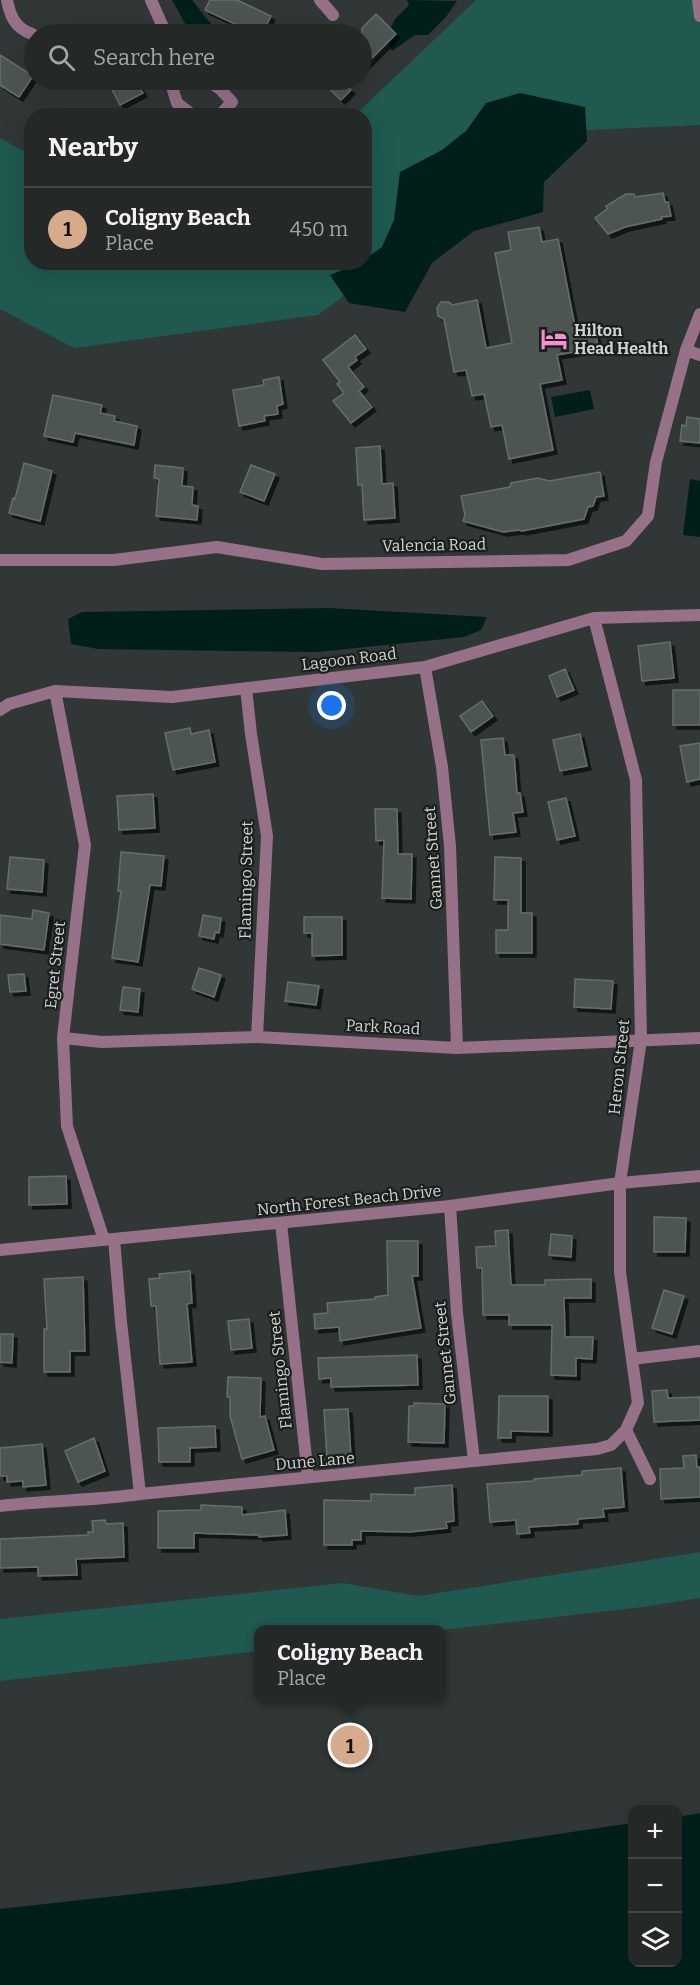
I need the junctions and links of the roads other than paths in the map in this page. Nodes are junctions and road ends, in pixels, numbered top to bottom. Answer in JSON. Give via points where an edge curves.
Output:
{"nodes":[{"id":1,"x":7,"y":0,"type":"edge"},
{"id":2,"x":151,"y":0,"type":"edge"},
{"id":3,"x":320,"y":0,"type":"edge"},
{"id":4,"x":698,"y":0,"type":"edge"},
{"id":5,"x":333,"y":15,"type":"dead end"},
{"id":6,"x":700,"y":16,"type":"edge"},
{"id":7,"x":162,"y":24,"type":"edge"},
{"id":8,"x":24,"y":32,"type":"edge"},
{"id":9,"x":173,"y":90,"type":"edge"},
{"id":10,"x":221,"y":90,"type":"edge"},
{"id":11,"x":184,"y":108,"type":"edge"},
{"id":12,"x":226,"y":108,"type":"edge"},
{"id":13,"x":700,"y":314,"type":"edge"},
{"id":14,"x":686,"y":350,"type":"junction"},
{"id":15,"x":700,"y":355,"type":"edge"},
{"id":16,"x":0,"y":560,"type":"edge"},
{"id":17,"x":700,"y":615,"type":"edge"},
{"id":18,"x":594,"y":618,"type":"junction"},
{"id":19,"x":425,"y":667,"type":"junction"},
{"id":20,"x":246,"y":688,"type":"junction"},
{"id":21,"x":55,"y":691,"type":"junction"},
{"id":22,"x":0,"y":710,"type":"edge"},
{"id":23,"x":257,"y":1037,"type":"junction"},
{"id":24,"x":63,"y":1038,"type":"junction"},
{"id":25,"x":700,"y":1038,"type":"edge"},
{"id":26,"x":641,"y":1040,"type":"junction"},
{"id":27,"x":457,"y":1048,"type":"junction"},
{"id":28,"x":700,"y":1176,"type":"edge"},
{"id":29,"x":620,"y":1183,"type":"junction"},
{"id":30,"x":450,"y":1206,"type":"junction"},
{"id":31,"x":281,"y":1223,"type":"junction"},
{"id":32,"x":109,"y":1239,"type":"junction"},
{"id":33,"x":0,"y":1250,"type":"edge"},
{"id":34,"x":700,"y":1351,"type":"edge"},
{"id":35,"x":632,"y":1359,"type":"junction"},
{"id":36,"x":626,"y":1430,"type":"junction"},
{"id":37,"x":474,"y":1461,"type":"junction"},
{"id":38,"x":308,"y":1477,"type":"junction"},
{"id":39,"x":650,"y":1479,"type":"dead end"},
{"id":40,"x":140,"y":1494,"type":"junction"},
{"id":41,"x":0,"y":1506,"type":"edge"}],
"edges":[{"from":1,"to":8,"type":"street","via":[[10,17]]},
{"from":2,"to":7,"type":"street"},
{"from":3,"to":5,"type":"street"},
{"from":4,"to":6,"type":"street"},
{"from":9,"to":11,"type":"street","via":[[177,103]]},
{"from":10,"to":12,"type":"street","via":[[232,102]]},
{"from":13,"to":14,"type":"street","name":"Valencia Road"},
{"from":14,"to":15,"type":"street"},
{"from":14,"to":16,"type":"street","name":"Valencia Road","via":[[656,462],[648,516],[626,541],[568,560],[322,564],[217,547],[114,560]]},
{"from":17,"to":18,"type":"street","name":"Lagoon Road"},
{"from":18,"to":19,"type":"street","name":"Lagoon Road"},
{"from":18,"to":26,"type":"street","name":"Heron Street","via":[[636,780]]},
{"from":19,"to":20,"type":"street","name":"Lagoon Road"},
{"from":19,"to":27,"type":"street","name":"Gannet Street","via":[[441,757],[450,846]]},
{"from":20,"to":21,"type":"street","name":"Lagoon Road","via":[[172,696]]},
{"from":20,"to":23,"type":"street","name":"Flamingo Street","via":[[267,836]]},
{"from":21,"to":22,"type":"street","name":"Lagoon Road"},
{"from":21,"to":24,"type":"street","name":"Egret Street","via":[[85,845]]},
{"from":23,"to":24,"type":"street","name":"Park Road","via":[[102,1042]]},
{"from":23,"to":27,"type":"street","name":"Park Road"},
{"from":24,"to":32,"type":"street","name":"Egret Street","via":[[67,1126]]},
{"from":25,"to":26,"type":"street","name":"Park Road"},
{"from":26,"to":27,"type":"street","name":"Park Road"},
{"from":26,"to":29,"type":"street","name":"Heron Street"},
{"from":28,"to":29,"type":"street","name":"North Forest Beach Drive"},
{"from":29,"to":30,"type":"street","name":"North Forest Beach Drive"},
{"from":29,"to":35,"type":"street","name":"Heron Street","via":[[620,1272]]},
{"from":30,"to":31,"type":"street","name":"North Forest Beach Drive"},
{"from":30,"to":37,"type":"street","name":"Gannet Street","via":[[457,1313]]},
{"from":31,"to":32,"type":"street","name":"North Forest Beach Drive"},
{"from":31,"to":38,"type":"street","name":"Flamingo Street"},
{"from":32,"to":33,"type":"street","name":"North Forest Beach Drive"},
{"from":32,"to":40,"type":"street","name":"Egret Street"},
{"from":34,"to":35,"type":"street"},
{"from":35,"to":36,"type":"street","name":"Heron Street","via":[[638,1403]]},
{"from":36,"to":37,"type":"street","name":"Dune Lane","via":[[611,1445],[597,1449]]},
{"from":36,"to":39,"type":"street"},
{"from":37,"to":38,"type":"street","name":"Dune Lane"},
{"from":38,"to":40,"type":"street","name":"Dune Lane"},
{"from":40,"to":41,"type":"street","name":"Dune Lane"}]}
